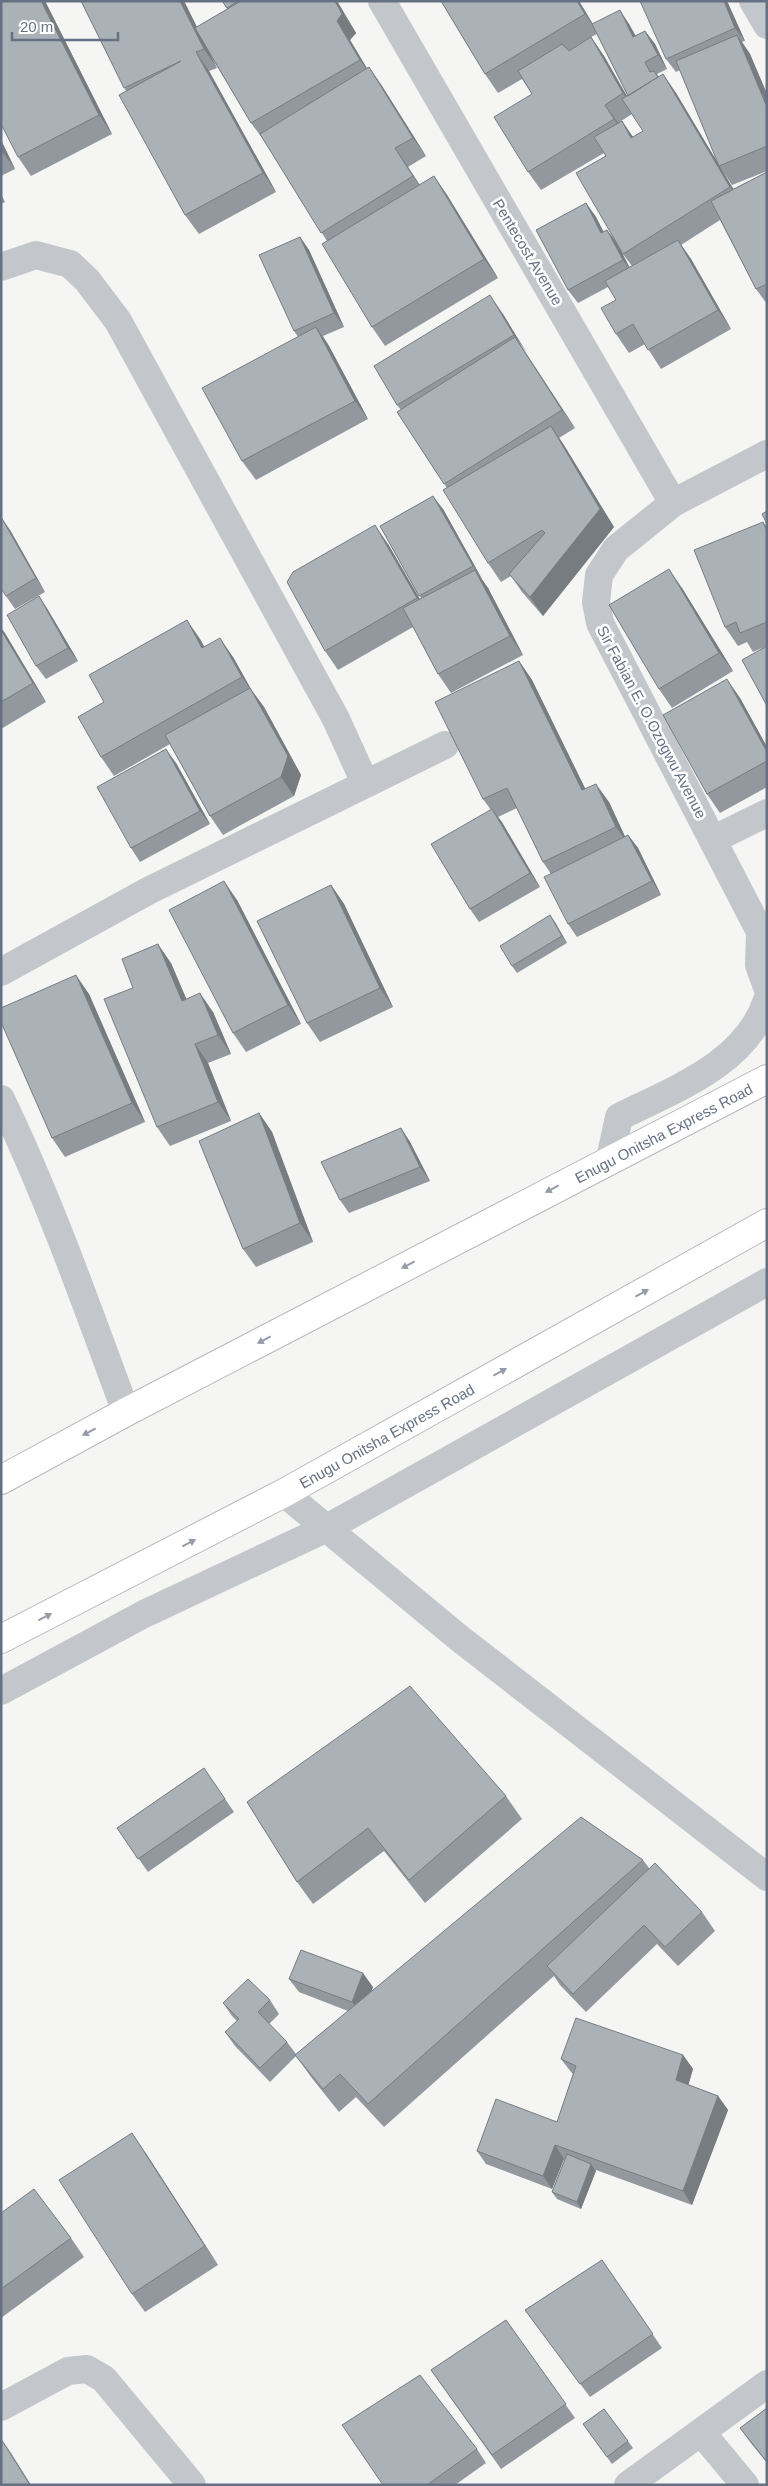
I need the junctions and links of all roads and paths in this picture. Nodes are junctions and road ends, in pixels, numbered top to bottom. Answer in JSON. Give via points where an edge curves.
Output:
{"nodes":[{"id":1,"x":382,"y":1,"type":"edge"},
{"id":2,"x":753,"y":1,"type":"edge"},
{"id":3,"x":767,"y":25,"type":"edge"},
{"id":4,"x":1,"y":267,"type":"edge"},
{"id":5,"x":767,"y":454,"type":"edge"},
{"id":6,"x":673,"y":503,"type":"junction"},
{"id":7,"x":446,"y":745,"type":"edge"},
{"id":8,"x":365,"y":783,"type":"junction"},
{"id":9,"x":767,"y":813,"type":"edge"},
{"id":10,"x":714,"y":839,"type":"junction"},
{"id":11,"x":763,"y":939,"type":"edge"},
{"id":12,"x":1,"y":972,"type":"edge"},
{"id":13,"x":767,"y":987,"type":"edge"},
{"id":14,"x":767,"y":1000,"type":"edge"},
{"id":15,"x":767,"y":1079,"type":"edge"},
{"id":16,"x":1,"y":1099,"type":"edge"},
{"id":17,"x":610,"y":1159,"type":"junction"},
{"id":18,"x":767,"y":1223,"type":"edge"},
{"id":19,"x":767,"y":1282,"type":"edge"},
{"id":20,"x":126,"y":1412,"type":"junction"},
{"id":21,"x":1,"y":1480,"type":"edge"},
{"id":22,"x":284,"y":1494,"type":"junction"},
{"id":23,"x":327,"y":1528,"type":"junction"},
{"id":24,"x":1,"y":1639,"type":"edge"},
{"id":25,"x":1,"y":1691,"type":"edge"},
{"id":26,"x":767,"y":1877,"type":"edge"},
{"id":27,"x":767,"y":2384,"type":"edge"},
{"id":28,"x":1,"y":2407,"type":"edge"},
{"id":29,"x":701,"y":2432,"type":"junction"},
{"id":30,"x":192,"y":2485,"type":"edge"},
{"id":31,"x":628,"y":2485,"type":"edge"},
{"id":32,"x":745,"y":2485,"type":"edge"}],
"edges":[{"from":1,"to":6,"type":"street","name":"Pentecost Avenue"},
{"from":2,"to":3,"type":"street"},
{"from":4,"to":8,"type":"street","via":[[36,255],[70,264],[87,280],[118,321],[333,715]]},
{"from":5,"to":6,"type":"street","name":"Sir Fabian E. O.Ozogwu Avenue"},
{"from":6,"to":10,"type":"street","name":"Sir Fabian E. O.Ozogwu Avenue","via":[[616,549],[599,575],[596,602],[600,623]]},
{"from":7,"to":8,"type":"street"},
{"from":8,"to":12,"type":"street","via":[[148,891]]},
{"from":9,"to":10,"type":"street"},
{"from":10,"to":11,"type":"street","name":"Sir Fabian E. O.Ozogwu Avenue"},
{"from":11,"to":13,"type":"street","via":[[759,965]]},
{"from":14,"to":17,"type":"street","via":[[761,1018],[742,1045],[704,1074],[620,1117]]},
{"from":15,"to":17,"type":"highway","name":"Enugu Onitsha Express Road"},
{"from":16,"to":20,"type":"street","via":[[52,1215]]},
{"from":17,"to":20,"type":"highway","name":"Enugu Onitsha Express Road","one_way":true},
{"from":22,"to":18,"type":"highway","name":"Enugu Onitsha Express Road","one_way":true},
{"from":19,"to":23,"type":"street"},
{"from":20,"to":21,"type":"highway","name":"Enugu Onitsha Express Road","one_way":true},
{"from":22,"to":23,"type":"street"},
{"from":24,"to":22,"type":"highway","name":"Enugu Onitsha Express Road","one_way":true},
{"from":23,"to":25,"type":"street","via":[[144,1614]]},
{"from":23,"to":26,"type":"street","via":[[459,1638]]},
{"from":27,"to":29,"type":"street"},
{"from":28,"to":30,"type":"street","via":[[68,2371],[87,2369],[104,2379]]},
{"from":29,"to":31,"type":"street"},
{"from":29,"to":32,"type":"street"}]}
